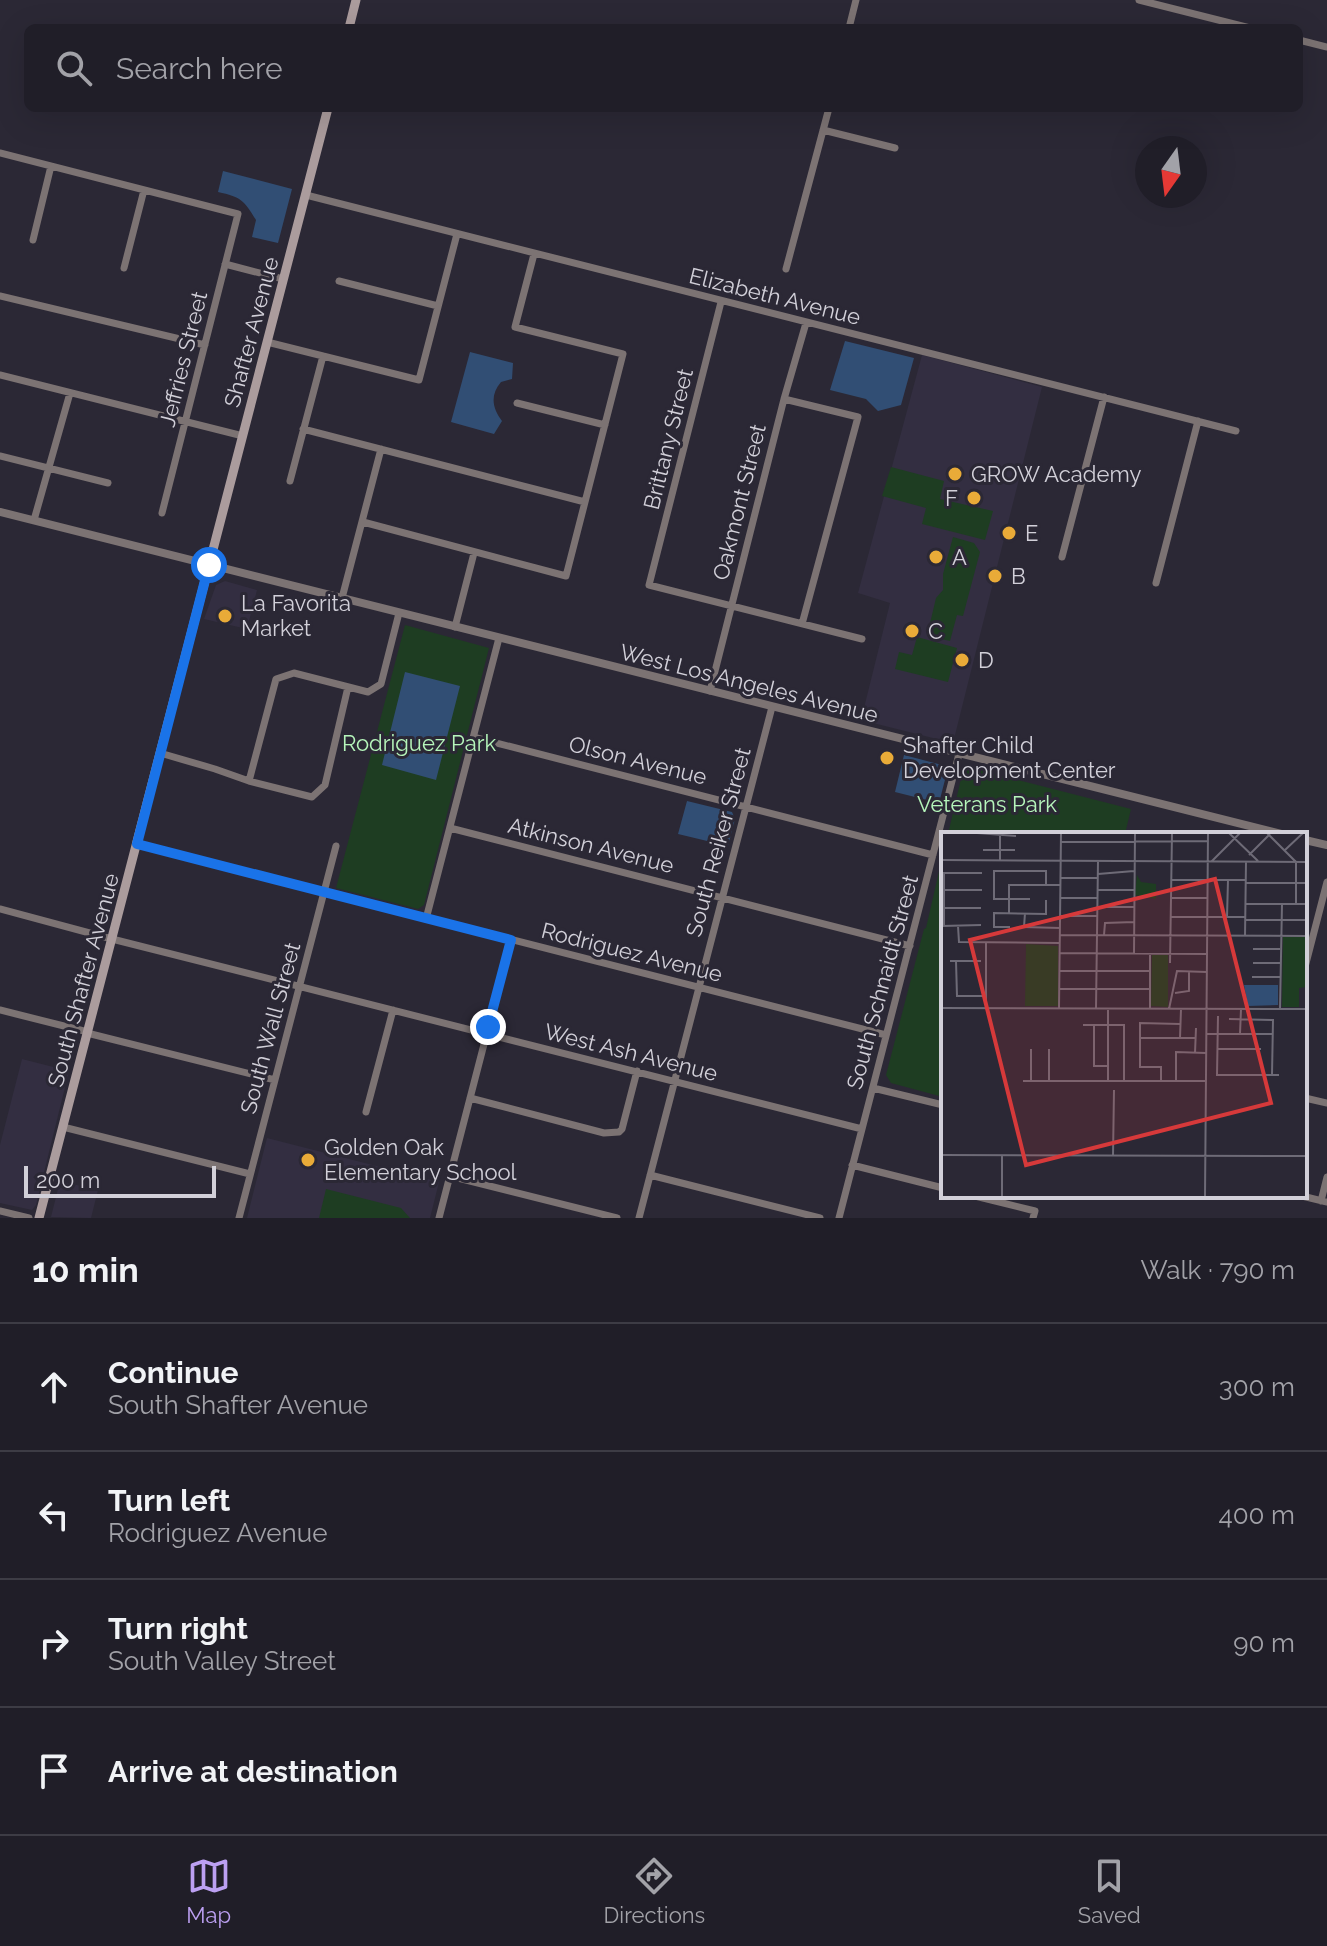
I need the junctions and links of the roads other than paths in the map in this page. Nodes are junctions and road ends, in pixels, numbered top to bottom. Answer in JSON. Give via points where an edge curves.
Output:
{"nodes":[{"id":1,"x":356,"y":0,"type":"edge"},
{"id":2,"x":856,"y":0,"type":"edge"},
{"id":3,"x":1139,"y":0,"type":"edge"},
{"id":4,"x":350,"y":24,"type":"edge"},
{"id":5,"x":850,"y":24,"type":"edge"},
{"id":6,"x":1234,"y":24,"type":"edge"},
{"id":7,"x":1303,"y":41,"type":"edge"},
{"id":8,"x":1327,"y":47,"type":"edge"},
{"id":9,"x":327,"y":112,"type":"edge"},
{"id":10,"x":828,"y":112,"type":"edge"},
{"id":11,"x":823,"y":130,"type":"junction"},
{"id":12,"x":895,"y":148,"type":"dead end"},
{"id":13,"x":0,"y":153,"type":"edge"},
{"id":14,"x":51,"y":166,"type":"junction"},
{"id":15,"x":144,"y":190,"type":"junction"},
{"id":16,"x":306,"y":195,"type":"junction"},
{"id":17,"x":457,"y":234,"type":"junction"},
{"id":18,"x":33,"y":240,"type":"dead end"},
{"id":19,"x":534,"y":254,"type":"junction"},
{"id":20,"x":225,"y":264,"type":"junction"},
{"id":21,"x":124,"y":268,"type":"dead end"},
{"id":22,"x":786,"y":269,"type":"dead end"},
{"id":23,"x":283,"y":279,"type":"junction"},
{"id":24,"x":339,"y":281,"type":"dead end"},
{"id":25,"x":0,"y":296,"type":"edge"},
{"id":26,"x":721,"y":302,"type":"junction"},
{"id":27,"x":438,"y":306,"type":"junction"},
{"id":28,"x":806,"y":323,"type":"junction"},
{"id":29,"x":267,"y":342,"type":"junction"},
{"id":30,"x":205,"y":345,"type":"junction"},
{"id":31,"x":323,"y":356,"type":"junction"},
{"id":32,"x":0,"y":375,"type":"edge"},
{"id":33,"x":70,"y":393,"type":"junction"},
{"id":34,"x":1104,"y":397,"type":"junction"},
{"id":35,"x":784,"y":399,"type":"junction"},
{"id":36,"x":517,"y":403,"type":"dead end"},
{"id":37,"x":186,"y":421,"type":"junction"},
{"id":38,"x":1198,"y":421,"type":"junction"},
{"id":39,"x":605,"y":425,"type":"junction"},
{"id":40,"x":303,"y":429,"type":"junction"},
{"id":41,"x":1236,"y":431,"type":"dead end"},
{"id":42,"x":243,"y":436,"type":"junction"},
{"id":43,"x":381,"y":449,"type":"junction"},
{"id":44,"x":0,"y":456,"type":"edge"},
{"id":45,"x":49,"y":469,"type":"junction"},
{"id":46,"x":290,"y":481,"type":"dead end"},
{"id":47,"x":108,"y":483,"type":"dead end"},
{"id":48,"x":585,"y":502,"type":"junction"},
{"id":49,"x":0,"y":512,"type":"edge"},
{"id":50,"x":162,"y":513,"type":"dead end"},
{"id":51,"x":34,"y":520,"type":"junction"},
{"id":52,"x":363,"y":522,"type":"junction"},
{"id":53,"x":474,"y":553,"type":"junction"},
{"id":54,"x":1062,"y":557,"type":"dead end"},
{"id":55,"x":209,"y":565,"type":"junction"},
{"id":56,"x":1156,"y":583,"type":"dead end"},
{"id":57,"x":342,"y":598,"type":"junction"},
{"id":58,"x":731,"y":606,"type":"junction"},
{"id":59,"x":399,"y":613,"type":"junction"},
{"id":60,"x":802,"y":624,"type":"junction"},
{"id":61,"x":455,"y":627,"type":"junction"},
{"id":62,"x":499,"y":638,"type":"junction"},
{"id":63,"x":862,"y":639,"type":"dead end"},
{"id":64,"x":348,"y":687,"type":"junction"},
{"id":65,"x":710,"y":691,"type":"junction"},
{"id":66,"x":772,"y":707,"type":"junction"},
{"id":67,"x":473,"y":737,"type":"junction"},
{"id":68,"x":160,"y":753,"type":"junction"},
{"id":69,"x":959,"y":754,"type":"junction"},
{"id":70,"x":249,"y":781,"type":"junction"},
{"id":71,"x":746,"y":806,"type":"junction"},
{"id":72,"x":450,"y":828,"type":"junction"},
{"id":73,"x":1273,"y":832,"type":"edge"},
{"id":74,"x":1307,"y":840,"type":"edge"},
{"id":75,"x":137,"y":844,"type":"junction"},
{"id":76,"x":1327,"y":845,"type":"edge"},
{"id":77,"x":336,"y":846,"type":"dead end"},
{"id":78,"x":933,"y":855,"type":"junction"},
{"id":79,"x":1327,"y":882,"type":"edge"},
{"id":80,"x":324,"y":893,"type":"junction"},
{"id":81,"x":722,"y":897,"type":"junction"},
{"id":82,"x":0,"y":909,"type":"edge"},
{"id":83,"x":1323,"y":911,"type":"edge"},
{"id":84,"x":426,"y":919,"type":"junction"},
{"id":85,"x":112,"y":939,"type":"junction"},
{"id":86,"x":511,"y":940,"type":"junction"},
{"id":87,"x":910,"y":946,"type":"junction"},
{"id":88,"x":1307,"y":961,"type":"edge"},
{"id":89,"x":299,"y":986,"type":"junction"},
{"id":90,"x":699,"y":988,"type":"junction"},
{"id":91,"x":0,"y":1010,"type":"edge"},
{"id":92,"x":393,"y":1010,"type":"junction"},
{"id":93,"x":88,"y":1033,"type":"junction"},
{"id":94,"x":487,"y":1034,"type":"junction"},
{"id":95,"x":886,"y":1035,"type":"junction"},
{"id":96,"x":637,"y":1071,"type":"junction"},
{"id":97,"x":275,"y":1080,"type":"junction"},
{"id":98,"x":674,"y":1081,"type":"junction"},
{"id":99,"x":873,"y":1088,"type":"junction"},
{"id":100,"x":470,"y":1098,"type":"junction"},
{"id":101,"x":1307,"y":1098,"type":"edge"},
{"id":102,"x":1327,"y":1103,"type":"edge"},
{"id":103,"x":941,"y":1105,"type":"edge"},
{"id":104,"x":366,"y":1112,"type":"dead end"},
{"id":105,"x":63,"y":1127,"type":"junction"},
{"id":106,"x":862,"y":1129,"type":"junction"},
{"id":107,"x":852,"y":1165,"type":"junction"},
{"id":108,"x":250,"y":1174,"type":"junction"},
{"id":109,"x":650,"y":1175,"type":"junction"},
{"id":110,"x":450,"y":1176,"type":"junction"},
{"id":111,"x":1327,"y":1177,"type":"edge"},
{"id":112,"x":941,"y":1187,"type":"edge"},
{"id":113,"x":982,"y":1198,"type":"edge"},
{"id":114,"x":1324,"y":1202,"type":"edge"},
{"id":115,"x":0,"y":1211,"type":"edge"},
{"id":116,"x":1034,"y":1214,"type":"edge"},
{"id":117,"x":29,"y":1218,"type":"edge"},
{"id":118,"x":39,"y":1218,"type":"edge"},
{"id":119,"x":239,"y":1218,"type":"edge"},
{"id":120,"x":439,"y":1218,"type":"edge"},
{"id":121,"x":617,"y":1218,"type":"edge"},
{"id":122,"x":639,"y":1218,"type":"edge"},
{"id":123,"x":820,"y":1218,"type":"edge"},
{"id":124,"x":839,"y":1218,"type":"edge"}],
"edges":[{"from":1,"to":4,"type":"main road"},
{"from":2,"to":5,"type":"street"},
{"from":3,"to":6,"type":"street"},
{"from":7,"to":8,"type":"street"},
{"from":9,"to":16,"type":"main road","name":"Shafter Avenue"},
{"from":10,"to":11,"type":"street"},
{"from":11,"to":12,"type":"street"},
{"from":11,"to":22,"type":"street"},
{"from":13,"to":14,"type":"street"},
{"from":14,"to":15,"type":"street"},
{"from":14,"to":18,"type":"street"},
{"from":15,"to":20,"type":"street","name":"Jeffries Street","via":[[238,214]]},
{"from":15,"to":21,"type":"street"},
{"from":16,"to":17,"type":"street","name":"Elizabeth Avenue"},
{"from":16,"to":23,"type":"main road","name":"Shafter Avenue"},
{"from":17,"to":19,"type":"street","name":"Elizabeth Avenue"},
{"from":17,"to":27,"type":"street"},
{"from":19,"to":26,"type":"street","name":"Elizabeth Avenue"},
{"from":19,"to":39,"type":"street","via":[[515,327],[623,354]]},
{"from":20,"to":23,"type":"street"},
{"from":20,"to":30,"type":"street","name":"Jeffries Street"},
{"from":23,"to":29,"type":"main road","name":"Shafter Avenue"},
{"from":24,"to":27,"type":"street"},
{"from":25,"to":30,"type":"street"},
{"from":26,"to":28,"type":"street","name":"Elizabeth Avenue"},
{"from":26,"to":58,"type":"street","name":"Brittany Street","via":[[649,585]]},
{"from":27,"to":31,"type":"street","via":[[419,380]]},
{"from":28,"to":34,"type":"street","name":"Elizabeth Avenue"},
{"from":28,"to":35,"type":"street","name":"Oakmont Street"},
{"from":29,"to":31,"type":"street"},
{"from":29,"to":42,"type":"main road","name":"Shafter Avenue"},
{"from":30,"to":37,"type":"street","name":"Jeffries Street"},
{"from":31,"to":40,"type":"street"},
{"from":32,"to":33,"type":"street"},
{"from":33,"to":37,"type":"street"},
{"from":33,"to":45,"type":"street"},
{"from":34,"to":38,"type":"street","name":"Elizabeth Avenue"},
{"from":34,"to":54,"type":"street"},
{"from":35,"to":58,"type":"street","name":"Oakmont Street"},
{"from":35,"to":60,"type":"street","via":[[858,417]]},
{"from":36,"to":39,"type":"street"},
{"from":37,"to":42,"type":"street"},
{"from":37,"to":50,"type":"street","name":"Jeffries Street"},
{"from":38,"to":41,"type":"street","name":"Elizabeth Avenue"},
{"from":38,"to":56,"type":"street"},
{"from":39,"to":48,"type":"street"},
{"from":40,"to":43,"type":"street"},
{"from":40,"to":46,"type":"street"},
{"from":42,"to":55,"type":"main road","name":"Shafter Avenue"},
{"from":43,"to":48,"type":"street"},
{"from":43,"to":52,"type":"street"},
{"from":44,"to":45,"type":"street"},
{"from":45,"to":47,"type":"street"},
{"from":45,"to":51,"type":"street"},
{"from":48,"to":53,"type":"street","via":[[566,576]]},
{"from":49,"to":51,"type":"street","name":"West Los Angeles Avenue"},
{"from":51,"to":55,"type":"street","name":"West Los Angeles Avenue"},
{"from":52,"to":53,"type":"street"},
{"from":52,"to":57,"type":"street"},
{"from":53,"to":61,"type":"street"},
{"from":55,"to":57,"type":"street","name":"West Los Angeles Avenue"},
{"from":55,"to":68,"type":"main road","name":"South Shafter Avenue"},
{"from":57,"to":59,"type":"street","name":"West Los Angeles Avenue"},
{"from":58,"to":60,"type":"street"},
{"from":58,"to":65,"type":"street","name":"Oakmont Street"},
{"from":59,"to":61,"type":"street","name":"West Los Angeles Avenue"},
{"from":59,"to":64,"type":"street","via":[[381,684],[368,692]]},
{"from":60,"to":63,"type":"street"},
{"from":61,"to":62,"type":"street","name":"West Los Angeles Avenue"},
{"from":62,"to":65,"type":"street","name":"West Los Angeles Avenue"},
{"from":62,"to":67,"type":"street"},
{"from":64,"to":70,"type":"street","via":[[294,673],[276,679]]},
{"from":64,"to":70,"type":"street","via":[[325,785],[312,797]]},
{"from":65,"to":66,"type":"street","name":"West Los Angeles Avenue"},
{"from":66,"to":69,"type":"street","name":"West Los Angeles Avenue"},
{"from":66,"to":71,"type":"street","name":"South Reiker Street"},
{"from":67,"to":71,"type":"street","name":"Olson Avenue"},
{"from":67,"to":72,"type":"street"},
{"from":68,"to":70,"type":"street"},
{"from":68,"to":75,"type":"main road","name":"South Shafter Avenue"},
{"from":69,"to":73,"type":"street","name":"West Los Angeles Avenue"},
{"from":69,"to":78,"type":"street","name":"South Schnaidt Street"},
{"from":71,"to":78,"type":"street","name":"Olson Avenue"},
{"from":71,"to":81,"type":"street","name":"South Reiker Street"},
{"from":72,"to":81,"type":"street","name":"Atkinson Avenue"},
{"from":72,"to":84,"type":"street"},
{"from":74,"to":76,"type":"street"},
{"from":75,"to":80,"type":"street","name":"Rodriguez Avenue"},
{"from":75,"to":85,"type":"main road","name":"South Shafter Avenue"},
{"from":77,"to":80,"type":"street","name":"South Wall Street"},
{"from":78,"to":87,"type":"street","name":"South Schnaidt Street"},
{"from":79,"to":83,"type":"street"},
{"from":80,"to":84,"type":"street","name":"Rodriguez Avenue"},
{"from":80,"to":89,"type":"street","name":"South Wall Street"},
{"from":81,"to":87,"type":"street","name":"Atkinson Avenue"},
{"from":81,"to":90,"type":"street","name":"South Reiker Street"},
{"from":82,"to":85,"type":"street","name":"West Ash Avenue"},
{"from":83,"to":88,"type":"street"},
{"from":84,"to":86,"type":"street","name":"Rodriguez Avenue"},
{"from":85,"to":89,"type":"street","name":"West Ash Avenue"},
{"from":85,"to":93,"type":"main road","name":"South Shafter Avenue"},
{"from":86,"to":90,"type":"street","name":"Rodriguez Avenue"},
{"from":86,"to":94,"type":"street"},
{"from":87,"to":95,"type":"street","name":"South Schnaidt Street"},
{"from":89,"to":92,"type":"street","name":"West Ash Avenue"},
{"from":89,"to":97,"type":"street","name":"South Wall Street"},
{"from":90,"to":95,"type":"street","name":"Rodriguez Avenue"},
{"from":90,"to":98,"type":"street","name":"South Reiker Street"},
{"from":91,"to":93,"type":"street"},
{"from":92,"to":94,"type":"street","name":"West Ash Avenue"},
{"from":92,"to":104,"type":"street"},
{"from":93,"to":97,"type":"street"},
{"from":93,"to":105,"type":"main road","name":"South Shafter Avenue"},
{"from":94,"to":96,"type":"street","name":"West Ash Avenue"},
{"from":94,"to":100,"type":"street"},
{"from":95,"to":99,"type":"street","name":"South Schnaidt Street"},
{"from":96,"to":98,"type":"street","name":"West Ash Avenue"},
{"from":96,"to":100,"type":"street","via":[[619,1132],[604,1133]]},
{"from":97,"to":108,"type":"street","name":"South Wall Street"},
{"from":98,"to":106,"type":"street","name":"West Ash Avenue"},
{"from":98,"to":109,"type":"street","name":"South Reiker Street"},
{"from":99,"to":103,"type":"street"},
{"from":99,"to":106,"type":"street","name":"South Schnaidt Street"},
{"from":100,"to":110,"type":"street"},
{"from":101,"to":102,"type":"street"},
{"from":105,"to":108,"type":"street"},
{"from":105,"to":118,"type":"main road","name":"South Shafter Avenue"},
{"from":106,"to":107,"type":"street","name":"South Schnaidt Street"},
{"from":107,"to":112,"type":"street"},
{"from":107,"to":124,"type":"street","name":"South Schnaidt Street"},
{"from":108,"to":119,"type":"street","name":"South Wall Street"},
{"from":109,"to":122,"type":"street","name":"South Reiker Street"},
{"from":109,"to":123,"type":"street"},
{"from":110,"to":120,"type":"street"},
{"from":110,"to":121,"type":"street"},
{"from":111,"to":114,"type":"street"},
{"from":113,"to":116,"type":"street"},
{"from":115,"to":117,"type":"street"}]}
